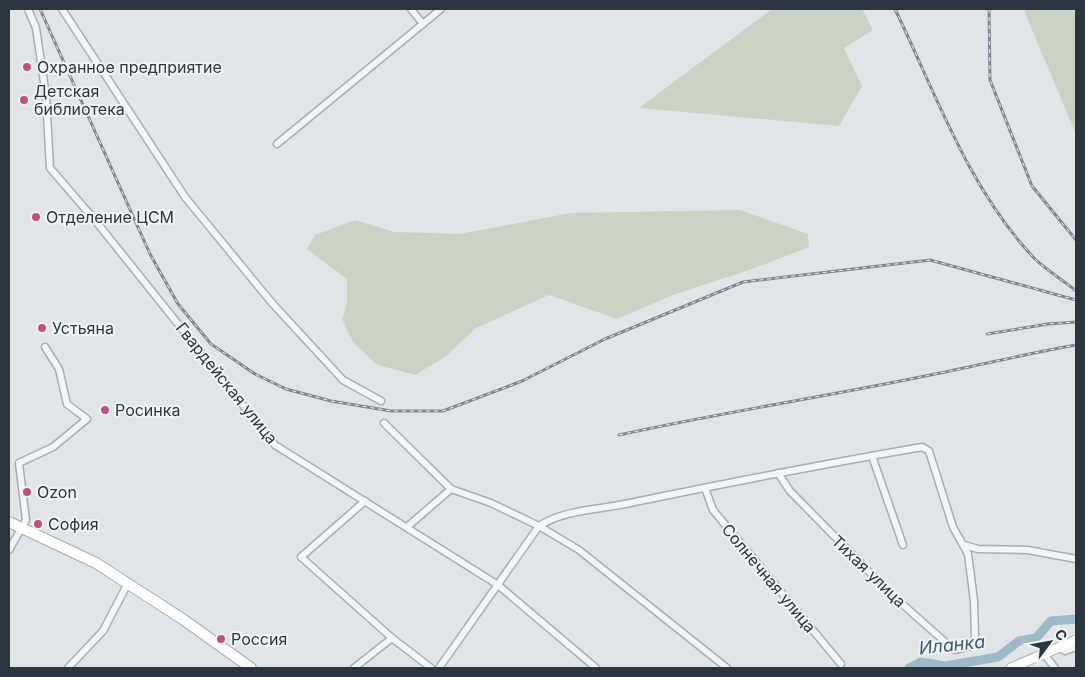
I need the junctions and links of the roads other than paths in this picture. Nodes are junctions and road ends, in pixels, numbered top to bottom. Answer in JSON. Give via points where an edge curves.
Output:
{"nodes":[{"id":1,"x":28,"y":9,"type":"edge"},
{"id":2,"x":62,"y":9,"type":"edge"},
{"id":3,"x":411,"y":9,"type":"edge"},
{"id":4,"x":441,"y":9,"type":"edge"},
{"id":5,"x":423,"y":24,"type":"junction"},
{"id":6,"x":277,"y":144,"type":"dead end"},
{"id":7,"x":45,"y":346,"type":"dead end"},
{"id":8,"x":381,"y":401,"type":"dead end"},
{"id":9,"x":384,"y":423,"type":"dead end"},
{"id":10,"x":872,"y":456,"type":"junction"},
{"id":11,"x":778,"y":473,"type":"junction"},
{"id":12,"x":705,"y":488,"type":"junction"},
{"id":13,"x":451,"y":489,"type":"junction"},
{"id":14,"x":365,"y":501,"type":"junction"},
{"id":15,"x":9,"y":522,"type":"edge"},
{"id":16,"x":539,"y":526,"type":"junction"},
{"id":17,"x":407,"y":527,"type":"junction"},
{"id":18,"x":22,"y":528,"type":"junction"},
{"id":19,"x":903,"y":544,"type":"dead end"},
{"id":20,"x":964,"y":545,"type":"junction"},
{"id":21,"x":9,"y":550,"type":"edge"},
{"id":22,"x":1076,"y":559,"type":"edge"},
{"id":23,"x":128,"y":583,"type":"junction"},
{"id":24,"x":498,"y":585,"type":"junction"},
{"id":25,"x":392,"y":638,"type":"junction"},
{"id":26,"x":1076,"y":640,"type":"edge"},
{"id":27,"x":1076,"y":647,"type":"edge"},
{"id":28,"x":1060,"y":648,"type":"junction"},
{"id":29,"x":1044,"y":654,"type":"junction"},
{"id":30,"x":841,"y":664,"type":"dead end"},
{"id":31,"x":246,"y":666,"type":"edge"},
{"id":32,"x":68,"y":668,"type":"edge"},
{"id":33,"x":354,"y":668,"type":"edge"},
{"id":34,"x":431,"y":668,"type":"edge"},
{"id":35,"x":439,"y":668,"type":"edge"},
{"id":36,"x":596,"y":668,"type":"edge"},
{"id":37,"x":727,"y":668,"type":"edge"},
{"id":38,"x":1011,"y":668,"type":"edge"},
{"id":39,"x":1055,"y":668,"type":"edge"}],
"edges":[{"from":1,"to":14,"type":"street","name":"Гвардейская улица","via":[[36,28],[46,96],[50,168],[276,445]]},
{"from":2,"to":8,"type":"street","via":[[185,197],[272,303],[343,380]]},
{"from":3,"to":5,"type":"street"},
{"from":4,"to":5,"type":"street"},
{"from":5,"to":6,"type":"street"},
{"from":7,"to":18,"type":"street","via":[[59,369],[67,404],[87,419],[54,446],[19,463],[26,520]]},
{"from":9,"to":13,"type":"street"},
{"from":10,"to":11,"type":"street"},
{"from":10,"to":19,"type":"street"},
{"from":10,"to":20,"type":"street","via":[[926,448],[953,527]]},
{"from":11,"to":12,"type":"street"},
{"from":11,"to":20,"type":"street","name":"Тихая улица","via":[[790,491],[891,594],[954,650],[972,646],[975,637],[974,601]]},
{"from":12,"to":16,"type":"street","via":[[558,516]]},
{"from":12,"to":30,"type":"street","name":"Солнечная улица","via":[[713,510]]},
{"from":13,"to":16,"type":"street","via":[[491,503]]},
{"from":13,"to":17,"type":"street"},
{"from":14,"to":17,"type":"street","name":"Гвардейская улица"},
{"from":14,"to":25,"type":"street","via":[[301,556]]},
{"from":15,"to":18,"type":"main road"},
{"from":16,"to":24,"type":"street"},
{"from":16,"to":37,"type":"street","via":[[579,550]]},
{"from":17,"to":24,"type":"street","name":"Гвардейская улица"},
{"from":18,"to":21,"type":"street"},
{"from":18,"to":23,"type":"main road","via":[[96,563]]},
{"from":20,"to":22,"type":"street","via":[[978,549],[1028,550]]},
{"from":23,"to":31,"type":"main road"},
{"from":23,"to":32,"type":"street","via":[[103,631]]},
{"from":24,"to":35,"type":"street"},
{"from":24,"to":36,"type":"street","name":"Гвардейская улица"},
{"from":25,"to":33,"type":"street"},
{"from":25,"to":34,"type":"street"},
{"from":26,"to":28,"type":"street"},
{"from":27,"to":28,"type":"street","via":[[1065,651]]},
{"from":28,"to":29,"type":"street"},
{"from":29,"to":38,"type":"street"},
{"from":29,"to":39,"type":"street"}]}
